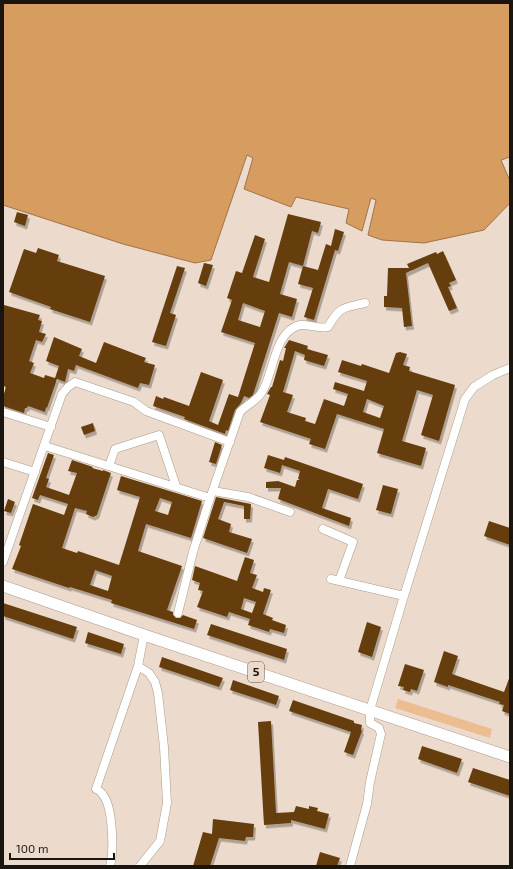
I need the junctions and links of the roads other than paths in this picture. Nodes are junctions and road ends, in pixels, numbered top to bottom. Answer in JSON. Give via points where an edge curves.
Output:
{"nodes":[{"id":1,"x":365,"y":303,"type":"dead end"},
{"id":2,"x":510,"y":368,"type":"edge"},
{"id":3,"x":3,"y":412,"type":"edge"},
{"id":4,"x":50,"y":427,"type":"junction"},
{"id":5,"x":230,"y":442,"type":"junction"},
{"id":6,"x":45,"y":446,"type":"junction"},
{"id":7,"x":3,"y":462,"type":"edge"},
{"id":8,"x":109,"y":466,"type":"junction"},
{"id":9,"x":35,"y":472,"type":"junction"},
{"id":10,"x":176,"y":486,"type":"junction"},
{"id":11,"x":212,"y":494,"type":"junction"},
{"id":12,"x":290,"y":512,"type":"dead end"},
{"id":13,"x":323,"y":529,"type":"dead end"},
{"id":14,"x":3,"y":562,"type":"edge"},
{"id":15,"x":3,"y":586,"type":"edge"},
{"id":16,"x":404,"y":596,"type":"junction"},
{"id":17,"x":178,"y":613,"type":"dead end"},
{"id":18,"x":144,"y":634,"type":"junction"},
{"id":19,"x":138,"y":666,"type":"junction"},
{"id":20,"x":370,"y":710,"type":"junction"},
{"id":21,"x":510,"y":757,"type":"edge"},
{"id":22,"x":110,"y":866,"type":"edge"},
{"id":23,"x":140,"y":866,"type":"edge"},
{"id":24,"x":350,"y":866,"type":"edge"}],
"edges":[{"from":1,"to":5,"type":"street","via":[[342,308],[335,314],[328,327],[301,325],[290,330],[281,340],[263,392],[240,412]]},
{"from":2,"to":16,"type":"street","via":[[474,387],[465,399]]},
{"from":3,"to":4,"type":"street"},
{"from":4,"to":5,"type":"street","via":[[62,394],[75,382],[134,402],[146,411]]},
{"from":4,"to":6,"type":"street"},
{"from":5,"to":11,"type":"street"},
{"from":6,"to":8,"type":"street"},
{"from":6,"to":9,"type":"street"},
{"from":7,"to":9,"type":"street"},
{"from":8,"to":10,"type":"street"},
{"from":8,"to":10,"type":"street","via":[[116,449],[159,435]]},
{"from":9,"to":14,"type":"street"},
{"from":10,"to":11,"type":"street"},
{"from":11,"to":12,"type":"street","via":[[248,497]]},
{"from":11,"to":17,"type":"street","via":[[193,552]]},
{"from":13,"to":16,"type":"street","via":[[353,542],[335,580]]},
{"from":15,"to":18,"type":"highway","number":"5"},
{"from":16,"to":20,"type":"street"},
{"from":18,"to":19,"type":"street"},
{"from":18,"to":20,"type":"highway","number":"5"},
{"from":19,"to":22,"type":"street","via":[[96,789],[103,795],[110,812]]},
{"from":19,"to":23,"type":"street","via":[[149,673],[158,693],[167,803],[160,841]]},
{"from":20,"to":21,"type":"highway","number":"5"},
{"from":20,"to":24,"type":"street","via":[[370,723],[379,728],[382,734]]}]}
